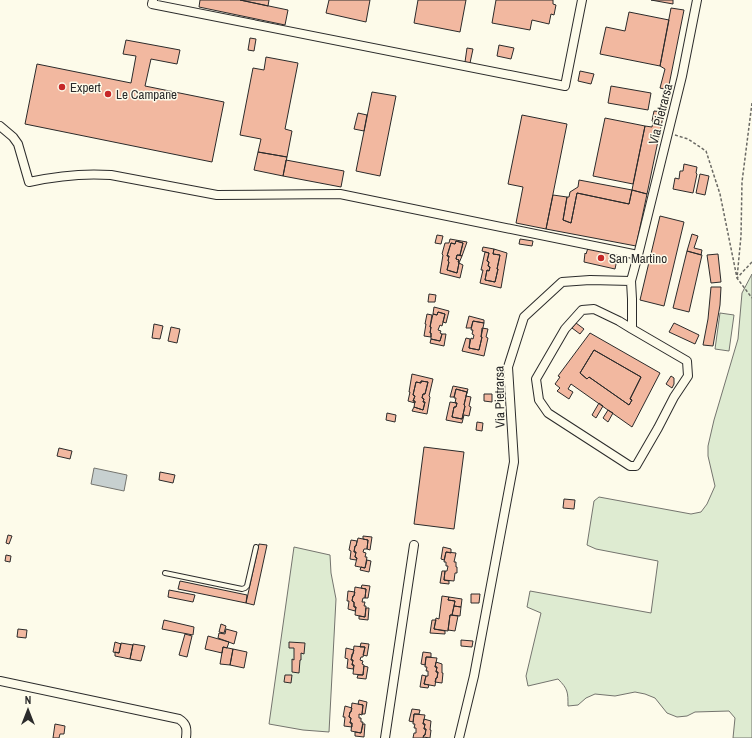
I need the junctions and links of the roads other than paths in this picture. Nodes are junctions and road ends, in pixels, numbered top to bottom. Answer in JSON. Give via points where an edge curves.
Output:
{"nodes":[{"id":1,"x":153,"y":0,"type":"edge"},
{"id":2,"x":582,"y":0,"type":"edge"},
{"id":3,"x":697,"y":0,"type":"edge"},
{"id":4,"x":0,"y":126,"type":"edge"},
{"id":5,"x":638,"y":255,"type":"junction"},
{"id":6,"x":631,"y":281,"type":"junction"},
{"id":7,"x":632,"y":329,"type":"junction"},
{"id":8,"x":414,"y":545,"type":"dead end"},
{"id":9,"x":256,"y":547,"type":"dead end"},
{"id":10,"x":165,"y":573,"type":"dead end"},
{"id":11,"x":0,"y":680,"type":"edge"},
{"id":12,"x":186,"y":738,"type":"edge"},
{"id":13,"x":385,"y":738,"type":"edge"},
{"id":14,"x":459,"y":738,"type":"edge"}],
"edges":[{"from":1,"to":2,"type":"street","via":[[152,4],[565,86]]},
{"from":3,"to":5,"type":"street","name":"Via Pietrarsa","via":[[682,76]]},
{"from":4,"to":5,"type":"street","via":[[18,144],[29,182],[77,174],[94,174],[217,195],[340,194]]},
{"from":5,"to":6,"type":"street","name":"Via Pietrarsa"},
{"from":6,"to":7,"type":"street"},
{"from":6,"to":14,"type":"street","name":"Via Pietrarsa","via":[[562,282],[524,317],[508,367],[514,462],[474,676]]},
{"from":7,"to":7,"type":"street","via":[[687,361],[688,376],[636,466],[630,466],[548,413],[539,400],[536,379],[565,329],[582,310],[594,309]]},
{"from":8,"to":13,"type":"street"},
{"from":9,"to":10,"type":"lane","via":[[246,588]]},
{"from":11,"to":12,"type":"street","via":[[179,718],[186,725]]}]}
